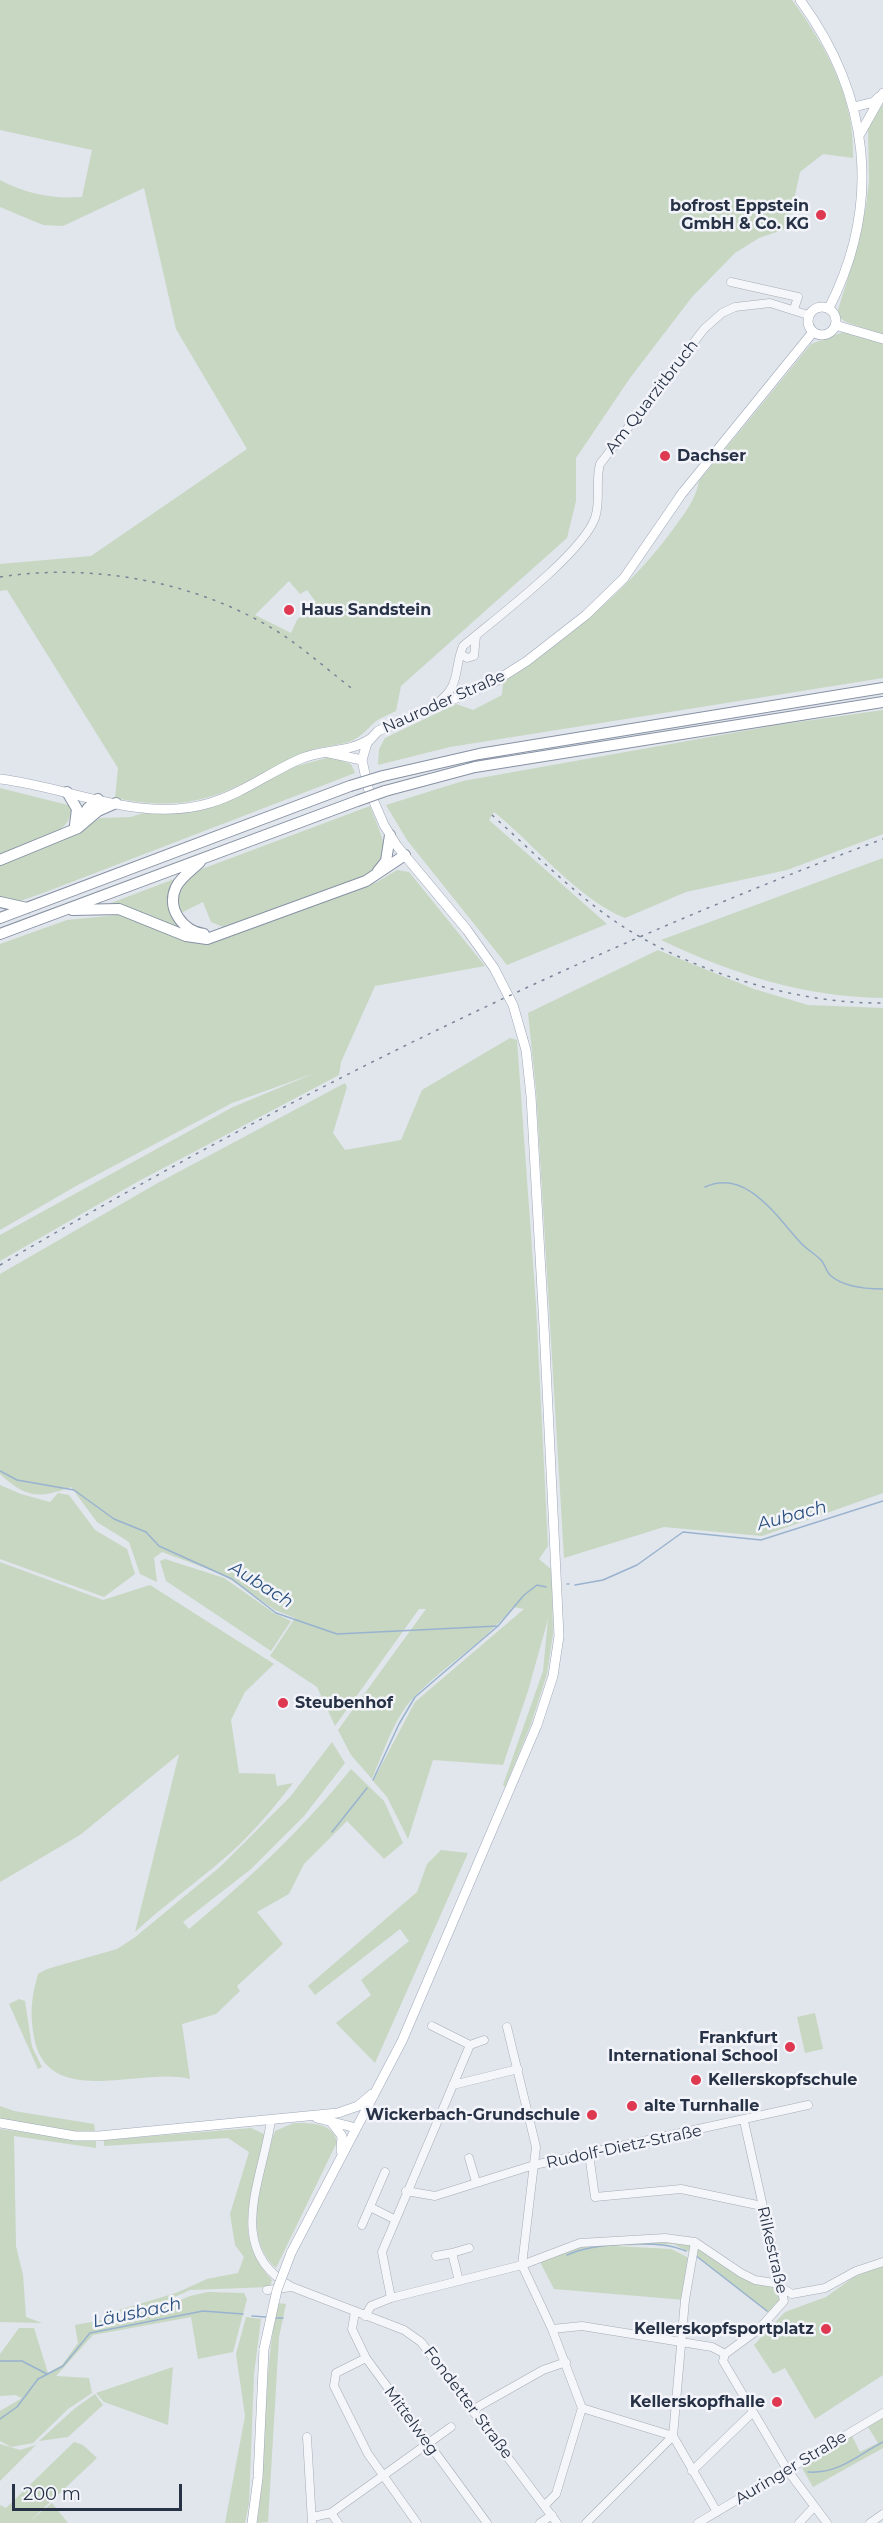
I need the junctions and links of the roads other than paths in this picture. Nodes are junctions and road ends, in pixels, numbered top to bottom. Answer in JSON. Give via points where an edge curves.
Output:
{"nodes":[{"id":1,"x":800,"y":0,"type":"edge"},
{"id":2,"x":883,"y":93,"type":"edge"},
{"id":3,"x":854,"y":107,"type":"junction"},
{"id":4,"x":873,"y":109,"type":"junction"},
{"id":5,"x":860,"y":137,"type":"junction"},
{"id":6,"x":731,"y":282,"type":"dead end"},
{"id":7,"x":829,"y":308,"type":"junction"},
{"id":8,"x":794,"y":309,"type":"junction"},
{"id":9,"x":808,"y":315,"type":"junction"},
{"id":10,"x":835,"y":325,"type":"junction"},
{"id":11,"x":813,"y":332,"type":"junction"},
{"id":12,"x":883,"y":339,"type":"edge"},
{"id":13,"x":476,"y":636,"type":"junction"},
{"id":14,"x":461,"y":654,"type":"junction"},
{"id":15,"x":883,"y":688,"type":"edge"},
{"id":16,"x":883,"y":702,"type":"edge"},
{"id":17,"x":429,"y":710,"type":"junction"},
{"id":18,"x":370,"y":739,"type":"junction"},
{"id":19,"x":344,"y":748,"type":"junction"},
{"id":20,"x":320,"y":752,"type":"junction"},
{"id":21,"x":362,"y":760,"type":"junction"},
{"id":22,"x":0,"y":779,"type":"edge"},
{"id":23,"x":67,"y":792,"type":"junction"},
{"id":24,"x":98,"y":799,"type":"junction"},
{"id":25,"x":116,"y":803,"type":"junction"},
{"id":26,"x":90,"y":817,"type":"junction"},
{"id":27,"x":73,"y":829,"type":"junction"},
{"id":28,"x":390,"y":835,"type":"junction"},
{"id":29,"x":405,"y":855,"type":"junction"},
{"id":30,"x":204,"y":858,"type":"junction"},
{"id":31,"x":0,"y":860,"type":"edge"},
{"id":32,"x":386,"y":861,"type":"junction"},
{"id":33,"x":366,"y":881,"type":"junction"},
{"id":34,"x":0,"y":902,"type":"edge"},
{"id":35,"x":27,"y":908,"type":"junction"},
{"id":36,"x":60,"y":911,"type":"junction"},
{"id":37,"x":0,"y":918,"type":"edge"},
{"id":38,"x":0,"y":934,"type":"edge"},
{"id":39,"x":216,"y":936,"type":"junction"},
{"id":40,"x":432,"y":2026,"type":"dead end"},
{"id":41,"x":507,"y":2027,"type":"dead end"},
{"id":42,"x":484,"y":2040,"type":"dead end"},
{"id":43,"x":470,"y":2045,"type":"junction"},
{"id":44,"x":518,"y":2069,"type":"junction"},
{"id":45,"x":453,"y":2085,"type":"junction"},
{"id":46,"x":378,"y":2088,"type":"junction"},
{"id":47,"x":808,"y":2105,"type":"dead end"},
{"id":48,"x":338,"y":2113,"type":"junction"},
{"id":49,"x":306,"y":2117,"type":"junction"},
{"id":50,"x":271,"y":2120,"type":"junction"},
{"id":51,"x":330,"y":2121,"type":"junction"},
{"id":52,"x":744,"y":2121,"type":"junction"},
{"id":53,"x":0,"y":2123,"type":"edge"},
{"id":54,"x":356,"y":2128,"type":"junction"},
{"id":55,"x":589,"y":2154,"type":"junction"},
{"id":56,"x":469,"y":2158,"type":"dead end"},
{"id":57,"x":336,"y":2164,"type":"junction"},
{"id":58,"x":534,"y":2165,"type":"junction"},
{"id":59,"x":385,"y":2172,"type":"dead end"},
{"id":60,"x":476,"y":2182,"type":"junction"},
{"id":61,"x":406,"y":2191,"type":"junction"},
{"id":62,"x":762,"y":2206,"type":"junction"},
{"id":63,"x":370,"y":2207,"type":"junction"},
{"id":64,"x":394,"y":2219,"type":"junction"},
{"id":65,"x":362,"y":2225,"type":"dead end"},
{"id":66,"x":695,"y":2242,"type":"junction"},
{"id":67,"x":469,"y":2248,"type":"dead end"},
{"id":68,"x":452,"y":2253,"type":"junction"},
{"id":69,"x":436,"y":2256,"type":"dead end"},
{"id":70,"x":883,"y":2262,"type":"edge"},
{"id":71,"x":522,"y":2265,"type":"junction"},
{"id":72,"x":459,"y":2281,"type":"junction"},
{"id":73,"x":292,"y":2287,"type":"junction"},
{"id":74,"x":267,"y":2290,"type":"dead end"},
{"id":75,"x":783,"y":2291,"type":"junction"},
{"id":76,"x":391,"y":2298,"type":"junction"},
{"id":77,"x":355,"y":2312,"type":"junction"},
{"id":78,"x":366,"y":2316,"type":"junction"},
{"id":79,"x":552,"y":2329,"type":"junction"},
{"id":80,"x":683,"y":2342,"type":"junction"},
{"id":81,"x":725,"y":2354,"type":"junction"},
{"id":82,"x":366,"y":2358,"type":"junction"},
{"id":83,"x":566,"y":2362,"type":"junction"},
{"id":84,"x":582,"y":2408,"type":"junction"},
{"id":85,"x":474,"y":2409,"type":"junction"},
{"id":86,"x":753,"y":2412,"type":"junction"},
{"id":87,"x":883,"y":2413,"type":"edge"},
{"id":88,"x":451,"y":2427,"type":"dead end"},
{"id":89,"x":673,"y":2436,"type":"junction"},
{"id":90,"x":307,"y":2437,"type":"dead end"},
{"id":91,"x":428,"y":2444,"type":"junction"},
{"id":92,"x":788,"y":2471,"type":"junction"},
{"id":93,"x":692,"y":2472,"type":"junction"},
{"id":94,"x":382,"y":2476,"type":"junction"},
{"id":95,"x":544,"y":2505,"type":"junction"},
{"id":96,"x":814,"y":2507,"type":"junction"},
{"id":97,"x":717,"y":2512,"type":"junction"},
{"id":98,"x":331,"y":2513,"type":"junction"},
{"id":99,"x":883,"y":2514,"type":"edge"},
{"id":100,"x":552,"y":2515,"type":"junction"},
{"id":101,"x":313,"y":2520,"type":"edge"},
{"id":102,"x":252,"y":2523,"type":"edge"},
{"id":103,"x":338,"y":2523,"type":"edge"},
{"id":104,"x":417,"y":2523,"type":"edge"},
{"id":105,"x":487,"y":2523,"type":"edge"},
{"id":106,"x":540,"y":2523,"type":"edge"},
{"id":107,"x":557,"y":2523,"type":"edge"},
{"id":108,"x":586,"y":2523,"type":"edge"},
{"id":109,"x":698,"y":2523,"type":"edge"},
{"id":110,"x":798,"y":2523,"type":"edge"},
{"id":111,"x":827,"y":2523,"type":"edge"},
{"id":112,"x":870,"y":2523,"type":"edge"}],
"edges":[{"from":1,"to":3,"type":"main road","via":[[832,50]]},
{"from":2,"to":3,"type":"main road","via":[[874,102]]},
{"from":2,"to":4,"type":"main road"},
{"from":3,"to":4,"type":"main road","via":[[865,112]]},
{"from":3,"to":5,"type":"main road"},
{"from":4,"to":5,"type":"main road"},
{"from":5,"to":7,"type":"main road","via":[[862,179],[857,230],[848,265]]},
{"from":6,"to":8,"type":"street","via":[[798,297]]},
{"from":7,"to":9,"type":"main road","via":[[817,307]]},
{"from":7,"to":10,"type":"main road"},
{"from":8,"to":9,"type":"street","name":"Am Quarzitbruch"},
{"from":8,"to":13,"type":"street","name":"Am Quarzitbruch","via":[[770,303],[745,304],[708,324],[600,464],[596,516],[583,539]]},
{"from":9,"to":11,"type":"main road"},
{"from":10,"to":11,"type":"main road","via":[[828,334]]},
{"from":10,"to":12,"type":"main road"},
{"from":11,"to":17,"type":"main road","name":"Nauroder Straße","via":[[645,540],[618,584],[515,669],[481,689]]},
{"from":13,"to":14,"type":"street","name":"Am Quarzitbruch","via":[[463,645]]},
{"from":13,"to":14,"type":"street","name":"Am Quarzitbruch","via":[[474,656],[467,658]]},
{"from":14,"to":17,"type":"street","name":"Am Quarzitbruch","via":[[452,690]]},
{"from":15,"to":35,"type":"highway","bridge":true,"via":[[478,754],[383,776]]},
{"from":16,"to":30,"type":"highway","bridge":true,"via":[[474,767],[385,791]]},
{"from":17,"to":18,"type":"main road","name":"Nauroder Straße","via":[[386,726]]},
{"from":18,"to":19,"type":"main road"},
{"from":18,"to":21,"type":"main road","name":"Nauroder Straße"},
{"from":19,"to":20,"type":"main road"},
{"from":19,"to":21,"type":"main road","via":[[357,752]]},
{"from":20,"to":21,"type":"main road"},
{"from":20,"to":25,"type":"main road","via":[[208,804],[167,809]]},
{"from":21,"to":28,"type":"main road","via":[[368,788]]},
{"from":22,"to":23,"type":"main road"},
{"from":23,"to":24,"type":"main road"},
{"from":23,"to":27,"type":"highway","via":[[76,809]]},
{"from":24,"to":25,"type":"main road"},
{"from":24,"to":26,"type":"highway"},
{"from":24,"to":27,"type":"highway"},
{"from":25,"to":26,"type":"highway"},
{"from":26,"to":27,"type":"highway"},
{"from":27,"to":31,"type":"highway"},
{"from":28,"to":29,"type":"main road"},
{"from":28,"to":32,"type":"highway"},
{"from":29,"to":32,"type":"highway"},
{"from":29,"to":33,"type":"highway"},
{"from":29,"to":46,"type":"main road","via":[[494,968],[513,1005],[526,1050],[559,1635],[553,1676],[537,1725],[406,2032]]},
{"from":30,"to":36,"type":"highway"},
{"from":30,"to":39,"type":"highway","via":[[182,879],[173,903],[185,926],[200,934]]},
{"from":32,"to":33,"type":"highway"},
{"from":33,"to":39,"type":"highway"},
{"from":34,"to":35,"type":"highway"},
{"from":35,"to":37,"type":"highway"},
{"from":36,"to":38,"type":"highway"},
{"from":36,"to":39,"type":"highway","via":[[119,909],[194,939]]},
{"from":40,"to":43,"type":"street"},
{"from":41,"to":44,"type":"street"},
{"from":42,"to":43,"type":"street"},
{"from":43,"to":45,"type":"street"},
{"from":44,"to":45,"type":"street"},
{"from":44,"to":58,"type":"street","via":[[536,2147]]},
{"from":45,"to":61,"type":"street"},
{"from":46,"to":48,"type":"main road","via":[[358,2106]]},
{"from":46,"to":54,"type":"main road"},
{"from":47,"to":52,"type":"street","name":"Rudolf-Dietz-Straße"},
{"from":48,"to":49,"type":"main road"},
{"from":48,"to":54,"type":"main road"},
{"from":49,"to":50,"type":"main road"},
{"from":49,"to":51,"type":"main road"},
{"from":50,"to":53,"type":"main road","via":[[87,2136]]},
{"from":50,"to":73,"type":"street","name":"Fondetter Straße","via":[[252,2214],[252,2234],[268,2270]]},
{"from":51,"to":54,"type":"main road"},
{"from":51,"to":57,"type":"main road","via":[[342,2136]]},
{"from":52,"to":55,"type":"street","name":"Rudolf-Dietz-Straße"},
{"from":52,"to":62,"type":"street","name":"Rilkestraße"},
{"from":54,"to":57,"type":"main road"},
{"from":55,"to":58,"type":"street","name":"Rudolf-Dietz-Straße"},
{"from":55,"to":62,"type":"street","via":[[595,2197],[681,2189]]},
{"from":56,"to":60,"type":"street"},
{"from":57,"to":102,"type":"main road","bridge":true,"via":[[291,2253],[277,2290],[264,2349]]},
{"from":58,"to":60,"type":"street","name":"Rudolf-Dietz-Straße"},
{"from":58,"to":71,"type":"street"},
{"from":59,"to":63,"type":"street"},
{"from":60,"to":61,"type":"street","name":"Rudolf-Dietz-Straße","via":[[435,2196]]},
{"from":61,"to":64,"type":"street"},
{"from":62,"to":75,"type":"street","name":"Rilkestraße"},
{"from":63,"to":64,"type":"street"},
{"from":63,"to":65,"type":"street"},
{"from":64,"to":76,"type":"street","via":[[382,2252]]},
{"from":66,"to":71,"type":"street","via":[[665,2238],[580,2242]]},
{"from":66,"to":75,"type":"street","via":[[741,2273],[774,2283]]},
{"from":66,"to":80,"type":"street","via":[[685,2300]]},
{"from":67,"to":68,"type":"street"},
{"from":68,"to":69,"type":"street"},
{"from":68,"to":72,"type":"street"},
{"from":70,"to":75,"type":"street","via":[[825,2288],[792,2294]]},
{"from":71,"to":72,"type":"street"},
{"from":71,"to":79,"type":"street"},
{"from":72,"to":76,"type":"street"},
{"from":73,"to":74,"type":"street"},
{"from":73,"to":77,"type":"street","name":"Fondetter Straße"},
{"from":75,"to":81,"type":"street","name":"Rilkestraße","via":[[784,2301],[759,2329]]},
{"from":76,"to":78,"type":"street","via":[[371,2306]]},
{"from":77,"to":78,"type":"street","name":"Fondetter Straße"},
{"from":77,"to":82,"type":"street","name":"Mittelweg","via":[[352,2329]]},
{"from":78,"to":85,"type":"street","name":"Fondetter Straße","via":[[415,2337]]},
{"from":79,"to":80,"type":"street","via":[[582,2326]]},
{"from":79,"to":83,"type":"street"},
{"from":80,"to":81,"type":"street","via":[[712,2347]]},
{"from":80,"to":89,"type":"street"},
{"from":81,"to":86,"type":"street","via":[[723,2361]]},
{"from":82,"to":91,"type":"street","name":"Mittelweg"},
{"from":82,"to":94,"type":"street","via":[[336,2373],[334,2386]]},
{"from":83,"to":84,"type":"street"},
{"from":83,"to":85,"type":"street","via":[[535,2374]]},
{"from":84,"to":89,"type":"street"},
{"from":84,"to":95,"type":"street","via":[[556,2494]]},
{"from":85,"to":95,"type":"street","name":"Fondetter Straße"},
{"from":86,"to":92,"type":"street"},
{"from":86,"to":93,"type":"street"},
{"from":87,"to":92,"type":"street","name":"Auringer Straße"},
{"from":88,"to":91,"type":"street"},
{"from":89,"to":93,"type":"street"},
{"from":89,"to":108,"type":"street"},
{"from":90,"to":101,"type":"street"},
{"from":91,"to":94,"type":"street"},
{"from":91,"to":105,"type":"street","name":"Mittelweg"},
{"from":92,"to":96,"type":"street"},
{"from":92,"to":97,"type":"street","name":"Auringer Straße"},
{"from":93,"to":97,"type":"street"},
{"from":94,"to":98,"type":"street"},
{"from":94,"to":104,"type":"street"},
{"from":95,"to":100,"type":"street","name":"Fondetter Straße"},
{"from":96,"to":110,"type":"street"},
{"from":96,"to":111,"type":"street"},
{"from":97,"to":109,"type":"street","name":"Auringer Straße"},
{"from":98,"to":101,"type":"street"},
{"from":98,"to":103,"type":"street"},
{"from":99,"to":112,"type":"street"},
{"from":100,"to":106,"type":"street"},
{"from":100,"to":107,"type":"street","name":"Fondetter Straße"}]}
